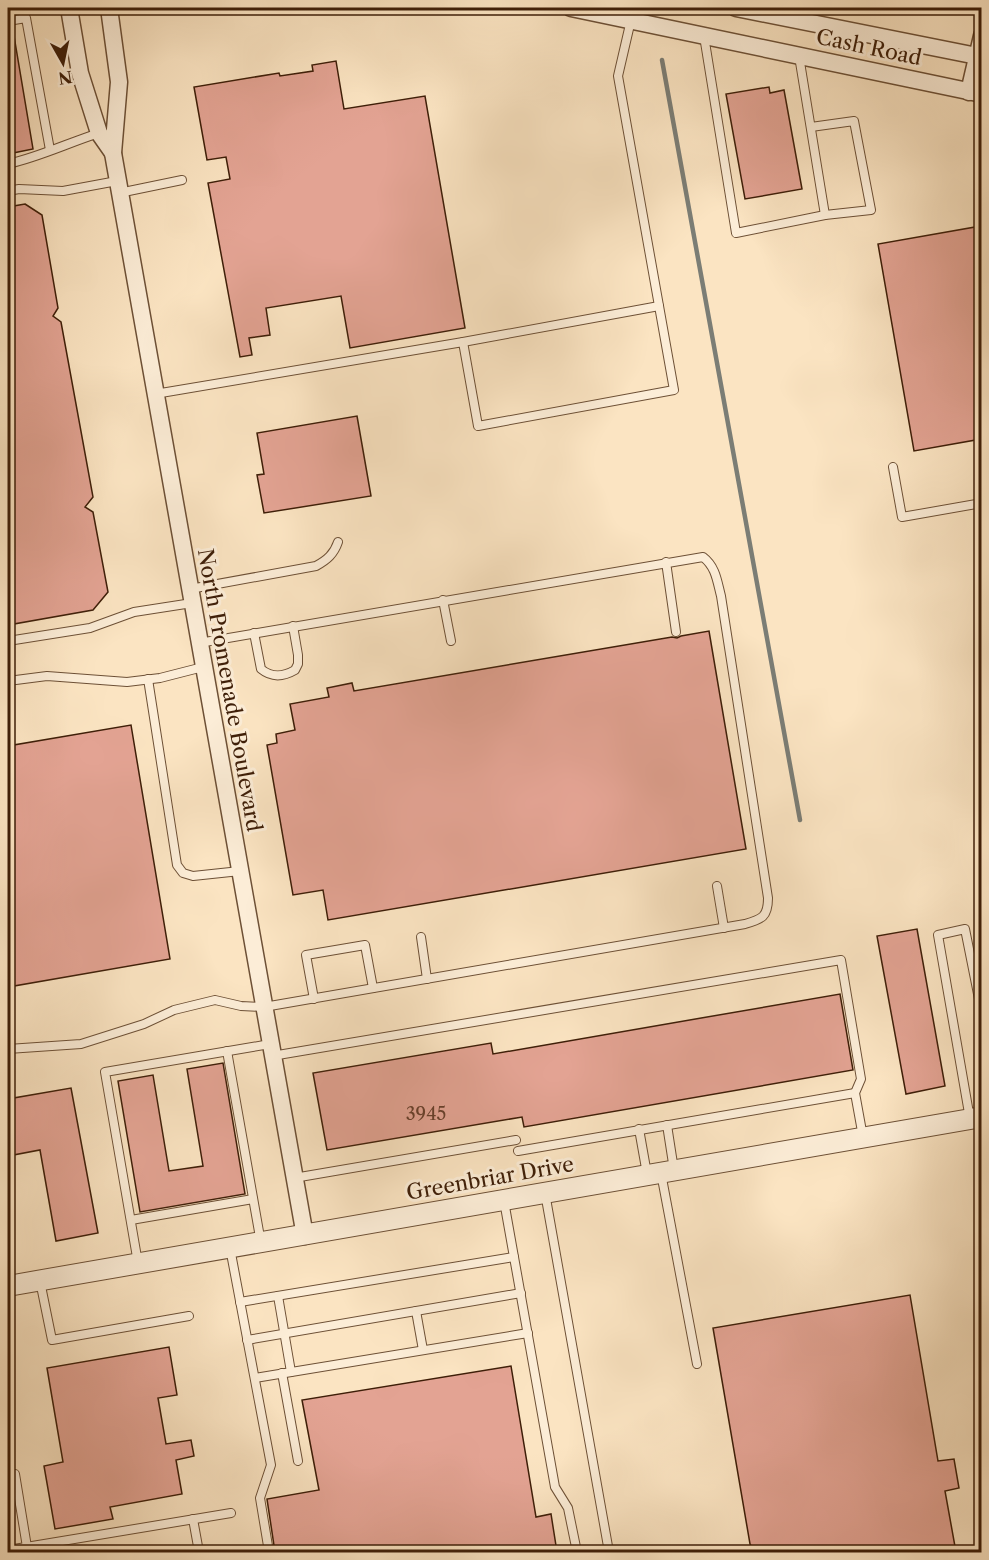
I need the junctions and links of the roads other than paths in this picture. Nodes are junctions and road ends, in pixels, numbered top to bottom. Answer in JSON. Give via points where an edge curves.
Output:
{"nodes":[{"id":1,"x":69,"y":8,"type":"edge"},
{"id":2,"x":108,"y":8,"type":"edge"},
{"id":3,"x":571,"y":8,"type":"edge"},
{"id":4,"x":736,"y":8,"type":"edge"},
{"id":5,"x":633,"y":14,"type":"edge"},
{"id":6,"x":8,"y":21,"type":"edge"},
{"id":7,"x":704,"y":35,"type":"junction"},
{"id":8,"x":981,"y":36,"type":"edge"},
{"id":9,"x":799,"y":55,"type":"junction"},
{"id":10,"x":979,"y":57,"type":"edge"},
{"id":11,"x":975,"y":93,"type":"edge"},
{"id":12,"x":811,"y":127,"type":"junction"},
{"id":13,"x":99,"y":133,"type":"junction"},
{"id":14,"x":50,"y":150,"type":"junction"},
{"id":15,"x":113,"y":153,"type":"junction"},
{"id":16,"x":8,"y":164,"type":"edge"},
{"id":17,"x":182,"y":180,"type":"dead end"},
{"id":18,"x":118,"y":187,"type":"junction"},
{"id":19,"x":8,"y":191,"type":"edge"},
{"id":20,"x":825,"y":215,"type":"junction"},
{"id":21,"x":659,"y":306,"type":"junction"},
{"id":22,"x":463,"y":342,"type":"junction"},
{"id":23,"x":155,"y":394,"type":"junction"},
{"id":24,"x":893,"y":467,"type":"dead end"},
{"id":25,"x":981,"y":503,"type":"edge"},
{"id":26,"x":338,"y":542,"type":"dead end"},
{"id":27,"x":666,"y":562,"type":"junction"},
{"id":28,"x":191,"y":596,"type":"junction"},
{"id":29,"x":443,"y":600,"type":"junction"},
{"id":30,"x":293,"y":626,"type":"junction"},
{"id":31,"x":676,"y":632,"type":"dead end"},
{"id":32,"x":254,"y":633,"type":"junction"},
{"id":33,"x":8,"y":641,"type":"edge"},
{"id":34,"x":451,"y":641,"type":"dead end"},
{"id":35,"x":199,"y":643,"type":"junction"},
{"id":36,"x":203,"y":668,"type":"junction"},
{"id":37,"x":148,"y":679,"type":"junction"},
{"id":38,"x":8,"y":681,"type":"edge"},
{"id":39,"x":240,"y":871,"type":"junction"},
{"id":40,"x":717,"y":886,"type":"dead end"},
{"id":41,"x":724,"y":928,"type":"junction"},
{"id":42,"x":421,"y":938,"type":"dead end"},
{"id":43,"x":427,"y":979,"type":"junction"},
{"id":44,"x":373,"y":988,"type":"junction"},
{"id":45,"x":314,"y":999,"type":"junction"},
{"id":46,"x":264,"y":1007,"type":"junction"},
{"id":47,"x":981,"y":1014,"type":"edge"},
{"id":48,"x":8,"y":1049,"type":"edge"},
{"id":49,"x":271,"y":1050,"type":"junction"},
{"id":50,"x":227,"y":1052,"type":"junction"},
{"id":51,"x":855,"y":1093,"type":"junction"},
{"id":52,"x":978,"y":1119,"type":"edge"},
{"id":53,"x":667,"y":1125,"type":"junction"},
{"id":54,"x":639,"y":1130,"type":"junction"},
{"id":55,"x":863,"y":1137,"type":"junction"},
{"id":56,"x":516,"y":1140,"type":"dead end"},
{"id":57,"x":518,"y":1151,"type":"dead end"},
{"id":58,"x":661,"y":1172,"type":"junction"},
{"id":59,"x":981,"y":1174,"type":"edge"},
{"id":60,"x":294,"y":1178,"type":"junction"},
{"id":61,"x":545,"y":1192,"type":"junction"},
{"id":62,"x":253,"y":1199,"type":"junction"},
{"id":63,"x":504,"y":1200,"type":"junction"},
{"id":64,"x":981,"y":1202,"type":"edge"},
{"id":65,"x":131,"y":1220,"type":"junction"},
{"id":66,"x":305,"y":1236,"type":"junction"},
{"id":67,"x":261,"y":1243,"type":"junction"},
{"id":68,"x":230,"y":1248,"type":"junction"},
{"id":69,"x":514,"y":1257,"type":"junction"},
{"id":70,"x":138,"y":1263,"type":"junction"},
{"id":71,"x":40,"y":1281,"type":"junction"},
{"id":72,"x":8,"y":1286,"type":"edge"},
{"id":73,"x":521,"y":1293,"type":"junction"},
{"id":74,"x":278,"y":1296,"type":"junction"},
{"id":75,"x":240,"y":1302,"type":"junction"},
{"id":76,"x":416,"y":1311,"type":"junction"},
{"id":77,"x":189,"y":1316,"type":"dead end"},
{"id":78,"x":528,"y":1333,"type":"junction"},
{"id":79,"x":285,"y":1334,"type":"junction"},
{"id":80,"x":248,"y":1340,"type":"junction"},
{"id":81,"x":423,"y":1350,"type":"junction"},
{"id":82,"x":697,"y":1365,"type":"dead end"},
{"id":83,"x":287,"y":1372,"type":"junction"},
{"id":84,"x":255,"y":1378,"type":"junction"},
{"id":85,"x":298,"y":1461,"type":"dead end"},
{"id":86,"x":15,"y":1474,"type":"dead end"},
{"id":87,"x":231,"y":1513,"type":"dead end"},
{"id":88,"x":193,"y":1519,"type":"junction"},
{"id":89,"x":27,"y":1547,"type":"junction"},
{"id":90,"x":8,"y":1550,"type":"edge"},
{"id":91,"x":747,"y":1550,"type":"dead end"},
{"id":92,"x":199,"y":1552,"type":"edge"},
{"id":93,"x":269,"y":1552,"type":"edge"},
{"id":94,"x":577,"y":1552,"type":"edge"},
{"id":95,"x":609,"y":1552,"type":"edge"},
{"id":96,"x":732,"y":1552,"type":"edge"}],
"edges":[{"from":1,"to":13,"type":"street","via":[[80,74]]},
{"from":2,"to":15,"type":"street","via":[[118,82]]},
{"from":3,"to":5,"type":"street","name":"Cash Road"},
{"from":4,"to":10,"type":"street","name":"Cash Road"},
{"from":5,"to":7,"type":"street","name":"Cash Road"},
{"from":5,"to":21,"type":"lane","via":[[618,76]]},
{"from":6,"to":14,"type":"lane","via":[[26,18]]},
{"from":7,"to":9,"type":"street","name":"Cash Road"},
{"from":7,"to":20,"type":"lane","via":[[736,233]]},
{"from":8,"to":10,"type":"street"},
{"from":9,"to":11,"type":"street","name":"Cash Road"},
{"from":9,"to":12,"type":"lane"},
{"from":10,"to":11,"type":"street"},
{"from":12,"to":20,"type":"lane"},
{"from":12,"to":20,"type":"lane","via":[[854,121],[871,210]]},
{"from":13,"to":14,"type":"lane"},
{"from":13,"to":15,"type":"street"},
{"from":14,"to":16,"type":"lane"},
{"from":15,"to":18,"type":"street","name":"North Promenade Boulevard"},
{"from":17,"to":18,"type":"lane"},
{"from":18,"to":19,"type":"lane"},
{"from":18,"to":23,"type":"street","name":"North Promenade Boulevard"},
{"from":21,"to":22,"type":"lane"},
{"from":21,"to":22,"type":"lane","via":[[674,390],[478,426]]},
{"from":22,"to":23,"type":"lane"},
{"from":23,"to":28,"type":"street","name":"North Promenade Boulevard"},
{"from":24,"to":25,"type":"lane","via":[[902,517]]},
{"from":26,"to":28,"type":"lane","via":[[326,561],[316,566]]},
{"from":27,"to":29,"type":"lane"},
{"from":27,"to":31,"type":"lane"},
{"from":27,"to":41,"type":"lane","via":[[703,557],[714,570],[745,745],[768,910],[760,920]]},
{"from":28,"to":33,"type":"lane","via":[[90,628]]},
{"from":28,"to":35,"type":"street","name":"North Promenade Boulevard"},
{"from":29,"to":30,"type":"lane"},
{"from":29,"to":34,"type":"lane"},
{"from":30,"to":32,"type":"lane"},
{"from":30,"to":32,"type":"lane","via":[[298,664],[295,670],[281,676],[261,669]]},
{"from":32,"to":35,"type":"lane"},
{"from":35,"to":36,"type":"street","name":"North Promenade Boulevard"},
{"from":36,"to":37,"type":"lane"},
{"from":36,"to":39,"type":"street","name":"North Promenade Boulevard"},
{"from":37,"to":38,"type":"lane","via":[[127,682],[47,676]]},
{"from":37,"to":39,"type":"lane","via":[[177,865],[183,873],[193,876]]},
{"from":39,"to":46,"type":"street","name":"North Promenade Boulevard"},
{"from":40,"to":41,"type":"lane"},
{"from":41,"to":43,"type":"lane"},
{"from":42,"to":43,"type":"lane"},
{"from":43,"to":44,"type":"lane"},
{"from":44,"to":45,"type":"lane"},
{"from":44,"to":45,"type":"lane","via":[[365,945],[306,955]]},
{"from":45,"to":46,"type":"lane"},
{"from":46,"to":48,"type":"lane","via":[[215,1000],[174,1010],[81,1044]]},
{"from":46,"to":49,"type":"street","name":"North Promenade Boulevard"},
{"from":47,"to":52,"type":"lane","via":[[965,929],[938,935]]},
{"from":49,"to":50,"type":"lane"},
{"from":49,"to":51,"type":"lane","via":[[841,960],[861,1079]]},
{"from":49,"to":60,"type":"street","name":"North Promenade Boulevard"},
{"from":50,"to":62,"type":"lane"},
{"from":50,"to":65,"type":"lane","via":[[105,1072]]},
{"from":51,"to":53,"type":"lane"},
{"from":51,"to":55,"type":"lane"},
{"from":52,"to":55,"type":"street","name":"Greenbriar Drive"},
{"from":53,"to":54,"type":"lane"},
{"from":53,"to":58,"type":"lane"},
{"from":54,"to":57,"type":"lane"},
{"from":54,"to":58,"type":"lane"},
{"from":55,"to":58,"type":"street","name":"Greenbriar Drive"},
{"from":56,"to":60,"type":"lane"},
{"from":58,"to":61,"type":"street","name":"Greenbriar Drive"},
{"from":58,"to":82,"type":"lane"},
{"from":59,"to":64,"type":"lane"},
{"from":60,"to":66,"type":"street","name":"North Promenade Boulevard"},
{"from":61,"to":63,"type":"street","name":"Greenbriar Drive"},
{"from":61,"to":95,"type":"lane"},
{"from":62,"to":65,"type":"lane"},
{"from":62,"to":67,"type":"lane"},
{"from":63,"to":66,"type":"street","name":"Greenbriar Drive"},
{"from":63,"to":69,"type":"lane"},
{"from":65,"to":70,"type":"lane"},
{"from":66,"to":67,"type":"street","name":"Greenbriar Drive"},
{"from":67,"to":68,"type":"street","name":"Greenbriar Drive"},
{"from":68,"to":70,"type":"street","name":"Greenbriar Drive"},
{"from":68,"to":75,"type":"lane"},
{"from":69,"to":73,"type":"lane"},
{"from":69,"to":74,"type":"lane"},
{"from":70,"to":71,"type":"street","name":"Greenbriar Drive"},
{"from":71,"to":72,"type":"street","name":"Greenbriar Drive"},
{"from":71,"to":77,"type":"lane","via":[[52,1340]]},
{"from":73,"to":76,"type":"lane"},
{"from":73,"to":78,"type":"lane"},
{"from":74,"to":75,"type":"lane"},
{"from":74,"to":79,"type":"lane"},
{"from":75,"to":80,"type":"lane"},
{"from":76,"to":79,"type":"lane"},
{"from":76,"to":81,"type":"lane"},
{"from":78,"to":81,"type":"lane"},
{"from":78,"to":94,"type":"lane","via":[[555,1487],[568,1508]]},
{"from":79,"to":80,"type":"lane"},
{"from":79,"to":83,"type":"lane"},
{"from":80,"to":84,"type":"lane"},
{"from":81,"to":83,"type":"lane"},
{"from":83,"to":84,"type":"lane"},
{"from":83,"to":85,"type":"lane"},
{"from":84,"to":93,"type":"lane","via":[[271,1465],[260,1498]]},
{"from":86,"to":89,"type":"lane"},
{"from":87,"to":88,"type":"lane"},
{"from":88,"to":89,"type":"lane"},
{"from":88,"to":92,"type":"lane"},
{"from":89,"to":90,"type":"lane"},
{"from":91,"to":96,"type":"lane"}]}
